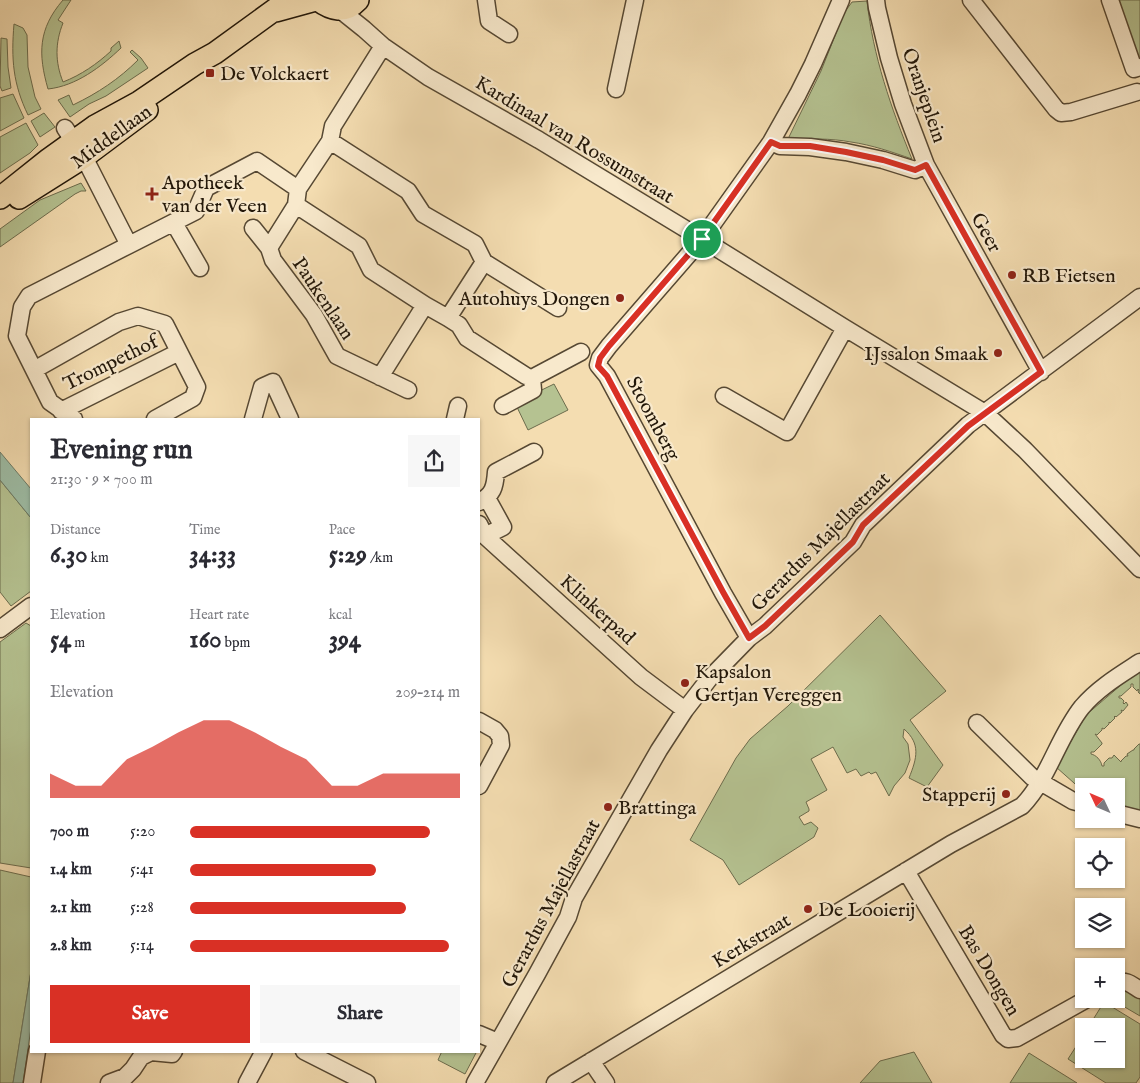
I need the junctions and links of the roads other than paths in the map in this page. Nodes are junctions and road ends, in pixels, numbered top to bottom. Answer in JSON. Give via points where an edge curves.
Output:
{"nodes":[{"id":1,"x":317,"y":0,"type":"edge"},
{"id":2,"x":486,"y":0,"type":"edge"},
{"id":3,"x":635,"y":0,"type":"edge"},
{"id":4,"x":842,"y":0,"type":"edge"},
{"id":5,"x":876,"y":0,"type":"edge"},
{"id":6,"x":971,"y":0,"type":"edge"},
{"id":7,"x":1110,"y":0,"type":"edge"},
{"id":8,"x":351,"y":4,"type":"edge"},
{"id":9,"x":280,"y":6,"type":"edge"},
{"id":10,"x":509,"y":34,"type":"dead end"},
{"id":11,"x":383,"y":46,"type":"junction"},
{"id":12,"x":1137,"y":68,"type":"edge"},
{"id":13,"x":616,"y":89,"type":"dead end"},
{"id":14,"x":1139,"y":96,"type":"edge"},
{"id":15,"x":74,"y":142,"type":"junction"},
{"id":16,"x":330,"y":142,"type":"junction"},
{"id":17,"x":771,"y":142,"type":"junction"},
{"id":18,"x":926,"y":165,"type":"junction"},
{"id":19,"x":297,"y":197,"type":"junction"},
{"id":20,"x":0,"y":198,"type":"edge"},
{"id":21,"x":0,"y":210,"type":"edge"},
{"id":22,"x":174,"y":223,"type":"junction"},
{"id":23,"x":253,"y":228,"type":"dead end"},
{"id":24,"x":702,"y":239,"type":"junction"},
{"id":25,"x":129,"y":246,"type":"junction"},
{"id":26,"x":269,"y":248,"type":"junction"},
{"id":27,"x":484,"y":262,"type":"junction"},
{"id":28,"x":200,"y":268,"type":"dead end"},
{"id":29,"x":1140,"y":297,"type":"edge"},
{"id":30,"x":425,"y":305,"type":"junction"},
{"id":31,"x":558,"y":308,"type":"dead end"},
{"id":32,"x":448,"y":318,"type":"junction"},
{"id":33,"x":844,"y":328,"type":"junction"},
{"id":34,"x":179,"y":352,"type":"junction"},
{"id":35,"x":582,"y":352,"type":"dead end"},
{"id":36,"x":34,"y":370,"type":"junction"},
{"id":37,"x":1041,"y":372,"type":"junction"},
{"id":38,"x":380,"y":377,"type":"junction"},
{"id":39,"x":530,"y":383,"type":"junction"},
{"id":40,"x":408,"y":390,"type":"dead end"},
{"id":41,"x":724,"y":396,"type":"dead end"},
{"id":42,"x":503,"y":406,"type":"dead end"},
{"id":43,"x":985,"y":412,"type":"junction"},
{"id":44,"x":67,"y":415,"type":"edge"},
{"id":45,"x":157,"y":418,"type":"edge"},
{"id":46,"x":253,"y":418,"type":"edge"},
{"id":47,"x":290,"y":418,"type":"edge"},
{"id":48,"x":534,"y":452,"type":"dead end"},
{"id":49,"x":483,"y":500,"type":"edge"},
{"id":50,"x":482,"y":530,"type":"edge"},
{"id":51,"x":1140,"y":569,"type":"edge"},
{"id":52,"x":30,"y":607,"type":"edge"},
{"id":53,"x":0,"y":629,"type":"edge"},
{"id":54,"x":749,"y":638,"type":"junction"},
{"id":55,"x":1140,"y":662,"type":"edge"},
{"id":56,"x":685,"y":710,"type":"junction"},
{"id":57,"x":480,"y":722,"type":"edge"},
{"id":58,"x":977,"y":723,"type":"dead end"},
{"id":59,"x":1040,"y":782,"type":"junction"},
{"id":60,"x":480,"y":784,"type":"edge"},
{"id":61,"x":1075,"y":802,"type":"edge"},
{"id":62,"x":1125,"y":815,"type":"edge"},
{"id":63,"x":1140,"y":819,"type":"edge"},
{"id":64,"x":906,"y":871,"type":"junction"},
{"id":65,"x":1125,"y":981,"type":"edge"},
{"id":66,"x":1140,"y":990,"type":"edge"},
{"id":67,"x":1075,"y":1006,"type":"edge"},
{"id":68,"x":480,"y":1034,"type":"edge"},
{"id":69,"x":498,"y":1042,"type":"junction"},
{"id":70,"x":37,"y":1053,"type":"edge"},
{"id":71,"x":149,"y":1053,"type":"edge"},
{"id":72,"x":263,"y":1053,"type":"edge"},
{"id":73,"x":308,"y":1053,"type":"edge"},
{"id":74,"x":591,"y":1061,"type":"junction"},
{"id":75,"x":32,"y":1083,"type":"edge"},
{"id":76,"x":109,"y":1083,"type":"edge"},
{"id":77,"x":247,"y":1083,"type":"edge"},
{"id":78,"x":367,"y":1083,"type":"edge"},
{"id":79,"x":475,"y":1083,"type":"edge"},
{"id":80,"x":555,"y":1083,"type":"edge"},
{"id":81,"x":606,"y":1083,"type":"edge"}],
"edges":[{"from":1,"to":8,"type":"main road","via":[[327,7]]},
{"from":1,"to":9,"type":"main road","name":"Middellaan"},
{"from":2,"to":10,"type":"street","via":[[489,20]]},
{"from":3,"to":13,"type":"street"},
{"from":4,"to":17,"type":"street","via":[[806,79]]},
{"from":5,"to":18,"type":"street","name":"Oranjeplein","via":[[889,58]]},
{"from":6,"to":14,"type":"street","via":[[1061,112]]},
{"from":7,"to":12,"type":"street"},
{"from":8,"to":11,"type":"street","name":"Kardinaal van Rossumstraat","via":[[364,29]]},
{"from":9,"to":15,"type":"main road","name":"Middellaan","via":[[215,53],[192,76]]},
{"from":11,"to":16,"type":"street","name":"Paukenlaan","via":[[333,126]]},
{"from":11,"to":24,"type":"street","name":"Kardinaal van Rossumstraat"},
{"from":12,"to":14,"type":"street"},
{"from":15,"to":20,"type":"main road","name":"Middellaan"},
{"from":15,"to":21,"type":"main road","name":"Middellaan"},
{"from":15,"to":25,"type":"street"},
{"from":16,"to":19,"type":"street","name":"Paukenlaan"},
{"from":16,"to":27,"type":"street","via":[[408,191],[423,214],[475,244]]},
{"from":17,"to":18,"type":"street","name":"Oranjeplein","via":[[780,146],[810,146],[846,152],[915,170]]},
{"from":17,"to":24,"type":"street"},
{"from":18,"to":37,"type":"street","name":"Geer"},
{"from":19,"to":22,"type":"street","via":[[258,161],[206,188],[196,211]]},
{"from":19,"to":26,"type":"street","name":"Paukenlaan"},
{"from":19,"to":30,"type":"street","via":[[359,246],[371,270]]},
{"from":22,"to":25,"type":"street"},
{"from":22,"to":28,"type":"street"},
{"from":23,"to":26,"type":"street","name":"Paukenlaan"},
{"from":24,"to":33,"type":"street","name":"Kardinaal van Rossumstraat"},
{"from":24,"to":54,"type":"street","name":"Stoomberg","via":[[609,346],[598,366],[607,376]]},
{"from":25,"to":36,"type":"street","via":[[29,296],[22,307],[17,336]]},
{"from":26,"to":38,"type":"street","name":"Paukenlaan","via":[[273,260],[314,315],[337,356]]},
{"from":27,"to":31,"type":"street"},
{"from":27,"to":32,"type":"street"},
{"from":29,"to":37,"type":"street","name":"Gerardus Majellastraat"},
{"from":30,"to":32,"type":"street"},
{"from":30,"to":38,"type":"street"},
{"from":32,"to":39,"type":"street","via":[[459,325],[467,338]]},
{"from":33,"to":41,"type":"street","via":[[787,432]]},
{"from":33,"to":43,"type":"street","name":"Kardinaal van Rossumstraat"},
{"from":34,"to":36,"type":"street","name":"Trompethof","via":[[165,324],[138,316],[119,322]]},
{"from":34,"to":44,"type":"street","name":"Trompethof"},
{"from":34,"to":45,"type":"street","name":"Trompethof","via":[[197,388],[193,398]]},
{"from":35,"to":39,"type":"street","via":[[532,378]]},
{"from":36,"to":44,"type":"street","via":[[50,402]]},
{"from":37,"to":43,"type":"street","name":"Gerardus Majellastraat"},
{"from":38,"to":40,"type":"street","name":"Paukenlaan"},
{"from":39,"to":42,"type":"street"},
{"from":43,"to":51,"type":"street","name":"Kardinaal van Rossumstraat"},
{"from":43,"to":54,"type":"street","name":"Gerardus Majellastraat","via":[[863,525],[853,542]]},
{"from":46,"to":47,"type":"street","via":[[262,387],[273,382]]},
{"from":48,"to":49,"type":"street","name":"Klinkerpad","via":[[496,472],[495,484]]},
{"from":49,"to":50,"type":"street","name":"Klinkerpad","via":[[503,527]]},
{"from":50,"to":56,"type":"street","name":"Klinkerpad","via":[[641,677]]},
{"from":52,"to":53,"type":"street"},
{"from":54,"to":56,"type":"street","name":"Gerardus Majellastraat","via":[[709,679]]},
{"from":55,"to":59,"type":"street","name":"Kerkstraat","via":[[1083,706]]},
{"from":56,"to":69,"type":"street","name":"Gerardus Majellastraat","via":[[574,898],[568,917]]},
{"from":57,"to":60,"type":"street","via":[[500,736],[501,745]]},
{"from":58,"to":59,"type":"street"},
{"from":59,"to":61,"type":"street"},
{"from":59,"to":64,"type":"street","name":"Kerkstraat","via":[[1022,806]]},
{"from":62,"to":63,"type":"street"},
{"from":64,"to":67,"type":"street","name":"Bas Dongen","via":[[1008,1039],[1017,1038]]},
{"from":64,"to":74,"type":"street","name":"Kerkstraat"},
{"from":65,"to":66,"type":"street"},
{"from":68,"to":69,"type":"street"},
{"from":69,"to":79,"type":"street","name":"Gerardus Majellastraat"},
{"from":70,"to":75,"type":"street"},
{"from":71,"to":76,"type":"street","via":[[141,1057],[125,1077]]},
{"from":72,"to":77,"type":"street"},
{"from":73,"to":78,"type":"street"},
{"from":74,"to":80,"type":"street","name":"Kerkstraat"},
{"from":74,"to":81,"type":"street"}]}
